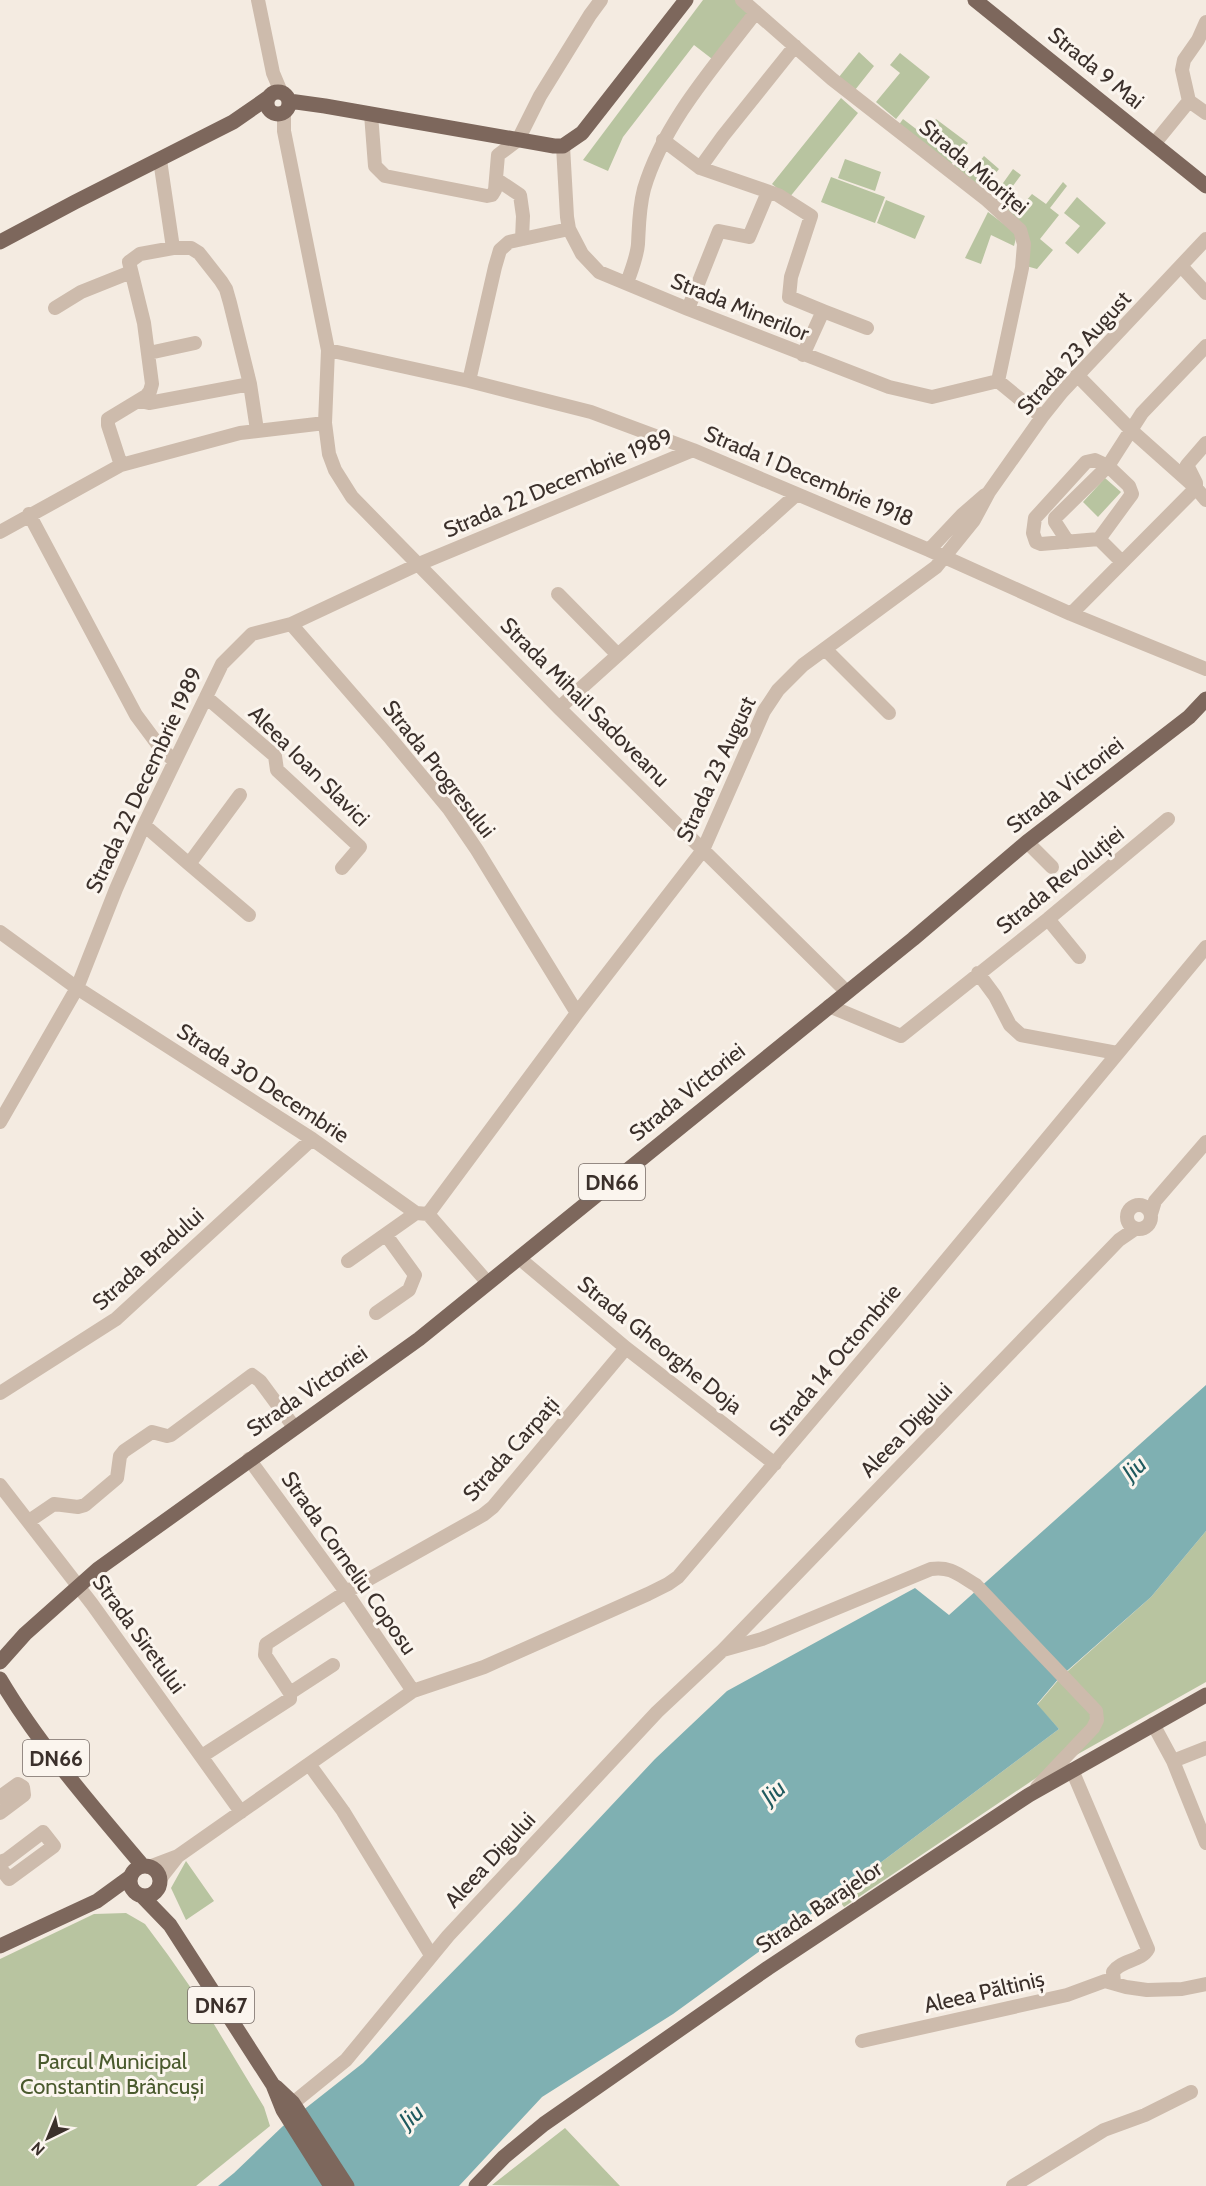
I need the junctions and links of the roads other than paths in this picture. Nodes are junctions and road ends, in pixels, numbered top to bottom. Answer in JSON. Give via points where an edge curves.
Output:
{"nodes":[{"id":1,"x":258,"y":0,"type":"edge"},
{"id":2,"x":601,"y":0,"type":"edge"},
{"id":3,"x":742,"y":0,"type":"edge"},
{"id":4,"x":975,"y":0,"type":"edge"},
{"id":5,"x":684,"y":1,"type":"edge"},
{"id":6,"x":756,"y":12,"type":"junction"},
{"id":7,"x":1206,"y":22,"type":"edge"},
{"id":8,"x":795,"y":46,"type":"junction"},
{"id":9,"x":1189,"y":101,"type":"junction"},
{"id":10,"x":279,"y":104,"type":"junction"},
{"id":11,"x":1206,"y":113,"type":"edge"},
{"id":12,"x":371,"y":114,"type":"junction"},
{"id":13,"x":518,"y":140,"type":"junction"},
{"id":14,"x":663,"y":140,"type":"junction"},
{"id":15,"x":1154,"y":144,"type":"junction"},
{"id":16,"x":563,"y":146,"type":"junction"},
{"id":17,"x":160,"y":160,"type":"junction"},
{"id":18,"x":700,"y":168,"type":"junction"},
{"id":19,"x":1188,"y":172,"type":"junction"},
{"id":20,"x":496,"y":179,"type":"junction"},
{"id":21,"x":1206,"y":186,"type":"edge"},
{"id":22,"x":768,"y":192,"type":"junction"},
{"id":23,"x":1206,"y":192,"type":"edge"},
{"id":24,"x":569,"y":229,"type":"junction"},
{"id":25,"x":522,"y":239,"type":"junction"},
{"id":26,"x":0,"y":242,"type":"edge"},
{"id":27,"x":1203,"y":244,"type":"edge"},
{"id":28,"x":173,"y":248,"type":"junction"},
{"id":29,"x":1182,"y":267,"type":"junction"},
{"id":30,"x":131,"y":272,"type":"junction"},
{"id":31,"x":627,"y":283,"type":"junction"},
{"id":32,"x":1206,"y":293,"type":"edge"},
{"id":33,"x":55,"y":308,"type":"dead end"},
{"id":34,"x":688,"y":309,"type":"junction"},
{"id":35,"x":824,"y":311,"type":"junction"},
{"id":36,"x":867,"y":328,"type":"dead end"},
{"id":37,"x":195,"y":343,"type":"dead end"},
{"id":38,"x":1206,"y":346,"type":"edge"},
{"id":39,"x":328,"y":350,"type":"junction"},
{"id":40,"x":149,"y":353,"type":"junction"},
{"id":41,"x":803,"y":355,"type":"junction"},
{"id":42,"x":1077,"y":375,"type":"junction"},
{"id":43,"x":469,"y":381,"type":"junction"},
{"id":44,"x":998,"y":381,"type":"junction"},
{"id":45,"x":250,"y":384,"type":"junction"},
{"id":46,"x":140,"y":401,"type":"junction"},
{"id":47,"x":1042,"y":417,"type":"junction"},
{"id":48,"x":325,"y":423,"type":"junction"},
{"id":49,"x":257,"y":430,"type":"junction"},
{"id":50,"x":1132,"y":431,"type":"junction"},
{"id":51,"x":1206,"y":443,"type":"edge"},
{"id":52,"x":693,"y":450,"type":"junction"},
{"id":53,"x":121,"y":465,"type":"junction"},
{"id":54,"x":1108,"y":466,"type":"junction"},
{"id":55,"x":1196,"y":488,"type":"junction"},
{"id":56,"x":989,"y":492,"type":"junction"},
{"id":57,"x":797,"y":494,"type":"junction"},
{"id":58,"x":1206,"y":500,"type":"edge"},
{"id":59,"x":29,"y":514,"type":"junction"},
{"id":60,"x":0,"y":531,"type":"edge"},
{"id":61,"x":1099,"y":539,"type":"junction"},
{"id":62,"x":1068,"y":542,"type":"junction"},
{"id":63,"x":928,"y":550,"type":"junction"},
{"id":64,"x":945,"y":558,"type":"junction"},
{"id":65,"x":1122,"y":562,"type":"junction"},
{"id":66,"x":419,"y":564,"type":"junction"},
{"id":67,"x":558,"y":594,"type":"dead end"},
{"id":68,"x":1071,"y":614,"type":"junction"},
{"id":69,"x":291,"y":624,"type":"junction"},
{"id":70,"x":825,"y":649,"type":"junction"},
{"id":71,"x":617,"y":654,"type":"junction"},
{"id":72,"x":1189,"y":663,"type":"junction"},
{"id":73,"x":1206,"y":669,"type":"edge"},
{"id":74,"x":1206,"y":675,"type":"edge"},
{"id":75,"x":206,"y":697,"type":"junction"},
{"id":76,"x":1204,"y":703,"type":"edge"},
{"id":77,"x":559,"y":708,"type":"junction"},
{"id":78,"x":889,"y":713,"type":"dead end"},
{"id":79,"x":174,"y":760,"type":"junction"},
{"id":80,"x":240,"y":795,"type":"dead end"},
{"id":81,"x":1168,"y":819,"type":"dead end"},
{"id":82,"x":144,"y":825,"type":"junction"},
{"id":83,"x":1028,"y":842,"type":"junction"},
{"id":84,"x":703,"y":850,"type":"junction"},
{"id":85,"x":189,"y":864,"type":"junction"},
{"id":86,"x":1052,"y":867,"type":"dead end"},
{"id":87,"x":342,"y":868,"type":"dead end"},
{"id":88,"x":249,"y":915,"type":"dead end"},
{"id":89,"x":1048,"y":919,"type":"junction"},
{"id":90,"x":0,"y":932,"type":"edge"},
{"id":91,"x":1206,"y":947,"type":"edge"},
{"id":92,"x":1079,"y":957,"type":"dead end"},
{"id":93,"x":978,"y":974,"type":"junction"},
{"id":94,"x":76,"y":988,"type":"junction"},
{"id":95,"x":847,"y":992,"type":"junction"},
{"id":96,"x":829,"y":1006,"type":"junction"},
{"id":97,"x":577,"y":1012,"type":"junction"},
{"id":98,"x":1117,"y":1053,"type":"junction"},
{"id":99,"x":0,"y":1122,"type":"edge"},
{"id":100,"x":312,"y":1139,"type":"junction"},
{"id":101,"x":1206,"y":1142,"type":"edge"},
{"id":102,"x":1153,"y":1207,"type":"junction"},
{"id":103,"x":422,"y":1214,"type":"junction"},
{"id":104,"x":1131,"y":1224,"type":"junction"},
{"id":105,"x":386,"y":1235,"type":"junction"},
{"id":106,"x":519,"y":1258,"type":"junction"},
{"id":107,"x":348,"y":1261,"type":"dead end"},
{"id":108,"x":488,"y":1283,"type":"junction"},
{"id":109,"x":376,"y":1313,"type":"dead end"},
{"id":110,"x":626,"y":1348,"type":"junction"},
{"id":111,"x":0,"y":1394,"type":"edge"},
{"id":112,"x":294,"y":1427,"type":"junction"},
{"id":113,"x":249,"y":1459,"type":"junction"},
{"id":114,"x":775,"y":1464,"type":"junction"},
{"id":115,"x":0,"y":1485,"type":"edge"},
{"id":116,"x":29,"y":1521,"type":"junction"},
{"id":117,"x":78,"y":1587,"type":"junction"},
{"id":118,"x":346,"y":1592,"type":"junction"},
{"id":119,"x":25,"y":1634,"type":"junction"},
{"id":120,"x":723,"y":1650,"type":"junction"},
{"id":121,"x":0,"y":1651,"type":"edge"},
{"id":122,"x":0,"y":1662,"type":"edge"},
{"id":123,"x":333,"y":1665,"type":"dead end"},
{"id":124,"x":0,"y":1679,"type":"edge"},
{"id":125,"x":413,"y":1691,"type":"junction"},
{"id":126,"x":0,"y":1693,"type":"edge"},
{"id":127,"x":290,"y":1693,"type":"junction"},
{"id":128,"x":1206,"y":1695,"type":"edge"},
{"id":129,"x":15,"y":1705,"type":"junction"},
{"id":130,"x":1153,"y":1724,"type":"junction"},
{"id":131,"x":1206,"y":1748,"type":"edge"},
{"id":132,"x":202,"y":1756,"type":"junction"},
{"id":133,"x":1173,"y":1761,"type":"junction"},
{"id":134,"x":309,"y":1764,"type":"junction"},
{"id":135,"x":1072,"y":1770,"type":"junction"},
{"id":136,"x":1029,"y":1795,"type":"junction"},
{"id":137,"x":0,"y":1797,"type":"edge"},
{"id":138,"x":240,"y":1812,"type":"junction"},
{"id":139,"x":0,"y":1813,"type":"edge"},
{"id":140,"x":1203,"y":1825,"type":"edge"},
{"id":141,"x":1206,"y":1843,"type":"edge"},
{"id":142,"x":178,"y":1856,"type":"junction"},
{"id":143,"x":0,"y":1862,"type":"edge"},
{"id":144,"x":0,"y":1868,"type":"edge"},
{"id":145,"x":139,"y":1870,"type":"junction"},
{"id":146,"x":159,"y":1884,"type":"junction"},
{"id":147,"x":139,"y":1895,"type":"junction"},
{"id":148,"x":97,"y":1901,"type":"junction"},
{"id":149,"x":170,"y":1924,"type":"junction"},
{"id":150,"x":0,"y":1946,"type":"edge"},
{"id":151,"x":431,"y":1955,"type":"junction"},
{"id":152,"x":1114,"y":1982,"type":"junction"},
{"id":153,"x":1206,"y":1984,"type":"edge"},
{"id":154,"x":862,"y":2041,"type":"dead end"},
{"id":155,"x":1191,"y":2092,"type":"dead end"},
{"id":156,"x":294,"y":2112,"type":"junction"},
{"id":157,"x":331,"y":2186,"type":"edge"},
{"id":158,"x":347,"y":2186,"type":"edge"},
{"id":159,"x":477,"y":2186,"type":"edge"},
{"id":160,"x":1013,"y":2186,"type":"edge"}],
"edges":[{"from":1,"to":10,"type":"street"},
{"from":2,"to":13,"type":"street","via":[[540,96]]},
{"from":3,"to":6,"type":"street","name":"Strada Mioriței"},
{"from":4,"to":15,"type":"main road","name":"Strada 9 Mai"},
{"from":5,"to":16,"type":"main road","via":[[582,133]]},
{"from":6,"to":8,"type":"street","name":"Strada Mioriței"},
{"from":6,"to":14,"type":"street"},
{"from":7,"to":9,"type":"street","via":[[1184,60],[1182,70]]},
{"from":8,"to":18,"type":"street"},
{"from":8,"to":44,"type":"street","name":"Strada Mioriței","via":[[1020,230],[1024,244],[1022,268]]},
{"from":9,"to":11,"type":"street"},
{"from":9,"to":15,"type":"street"},
{"from":10,"to":12,"type":"main road"},
{"from":10,"to":17,"type":"main road"},
{"from":10,"to":39,"type":"street"},
{"from":12,"to":13,"type":"main road"},
{"from":12,"to":20,"type":"street","via":[[375,166],[385,176],[487,196],[495,190]]},
{"from":13,"to":16,"type":"main road"},
{"from":13,"to":20,"type":"street","via":[[498,155]]},
{"from":14,"to":18,"type":"street"},
{"from":14,"to":31,"type":"street","via":[[645,188],[638,245]]},
{"from":15,"to":19,"type":"main road","name":"Strada 9 Mai"},
{"from":16,"to":24,"type":"street","name":"Strada Minerilor"},
{"from":17,"to":26,"type":"main road"},
{"from":17,"to":28,"type":"street"},
{"from":18,"to":22,"type":"street"},
{"from":19,"to":21,"type":"main road","name":"Strada 9 Mai"},
{"from":19,"to":23,"type":"main road","name":"Strada 9 Mai"},
{"from":20,"to":25,"type":"street","via":[[520,195],[524,216]]},
{"from":22,"to":34,"type":"street","via":[[749,237],[719,231]]},
{"from":22,"to":35,"type":"street","via":[[811,216],[789,297]]},
{"from":24,"to":25,"type":"street"},
{"from":24,"to":31,"type":"street","name":"Strada Minerilor","via":[[590,264],[599,272]]},
{"from":25,"to":43,"type":"street","via":[[508,242],[500,250]]},
{"from":27,"to":29,"type":"street","name":"Strada 23 August"},
{"from":28,"to":30,"type":"street","via":[[136,256],[129,262]]},
{"from":28,"to":45,"type":"street","via":[[191,248],[199,253],[226,290]]},
{"from":29,"to":32,"type":"street"},
{"from":29,"to":42,"type":"street","name":"Strada 23 August"},
{"from":30,"to":33,"type":"street","via":[[81,292]]},
{"from":30,"to":40,"type":"street"},
{"from":31,"to":34,"type":"street","name":"Strada Minerilor"},
{"from":34,"to":41,"type":"street","name":"Strada Minerilor"},
{"from":35,"to":36,"type":"street"},
{"from":35,"to":41,"type":"street"},
{"from":37,"to":40,"type":"street"},
{"from":38,"to":50,"type":"street","via":[[1151,401]]},
{"from":39,"to":43,"type":"street","name":"Strada 1 Decembrie 1918"},
{"from":39,"to":48,"type":"street"},
{"from":40,"to":46,"type":"street","via":[[152,384]]},
{"from":41,"to":44,"type":"street","name":"Strada Minerilor","via":[[889,387],[932,397]]},
{"from":42,"to":47,"type":"street","name":"Strada 23 August"},
{"from":42,"to":50,"type":"street"},
{"from":43,"to":52,"type":"street","name":"Strada 1 Decembrie 1918","via":[[591,412]]},
{"from":44,"to":47,"type":"street"},
{"from":45,"to":46,"type":"street","via":[[149,403]]},
{"from":45,"to":49,"type":"street"},
{"from":46,"to":53,"type":"street","via":[[108,419]]},
{"from":47,"to":56,"type":"street","name":"Strada 23 August"},
{"from":48,"to":49,"type":"street"},
{"from":48,"to":66,"type":"street","name":"Strada Mihail Sadoveanu","via":[[331,462],[352,497]]},
{"from":49,"to":53,"type":"street"},
{"from":50,"to":54,"type":"street"},
{"from":50,"to":55,"type":"street"},
{"from":51,"to":55,"type":"street","via":[[1187,465]]},
{"from":52,"to":57,"type":"street","name":"Strada 1 Decembrie 1918"},
{"from":52,"to":66,"type":"street","name":"Strada 22 Decembrie 1989"},
{"from":53,"to":59,"type":"street"},
{"from":54,"to":61,"type":"street","via":[[1132,494]]},
{"from":54,"to":62,"type":"street","via":[[1055,518]]},
{"from":54,"to":62,"type":"street","via":[[1095,460],[1086,462],[1035,518],[1036,542]]},
{"from":55,"to":58,"type":"street"},
{"from":55,"to":65,"type":"street"},
{"from":56,"to":63,"type":"street","name":"Strada 23 August"},
{"from":56,"to":64,"type":"street","name":"Strada 23 August","via":[[974,520]]},
{"from":57,"to":63,"type":"street","name":"Strada 1 Decembrie 1918"},
{"from":57,"to":71,"type":"street"},
{"from":59,"to":60,"type":"street"},
{"from":59,"to":79,"type":"street","via":[[136,715]]},
{"from":61,"to":62,"type":"street"},
{"from":61,"to":65,"type":"street"},
{"from":63,"to":64,"type":"street","name":"Strada 1 Decembrie 1918"},
{"from":64,"to":68,"type":"street","name":"Strada 1 Decembrie 1918"},
{"from":64,"to":70,"type":"street","name":"Strada 23 August"},
{"from":65,"to":68,"type":"street"},
{"from":66,"to":69,"type":"street","name":"Strada 22 Decembrie 1989"},
{"from":66,"to":77,"type":"street","name":"Strada Mihail Sadoveanu"},
{"from":67,"to":71,"type":"street"},
{"from":68,"to":72,"type":"street","name":"Strada 1 Decembrie 1918"},
{"from":69,"to":75,"type":"street","name":"Strada 22 Decembrie 1989","via":[[252,634],[222,664]]},
{"from":69,"to":97,"type":"street","name":"Strada Progresului","via":[[449,808]]},
{"from":70,"to":78,"type":"street"},
{"from":70,"to":84,"type":"street","name":"Strada 23 August","via":[[803,665],[771,699]]},
{"from":71,"to":77,"type":"street"},
{"from":72,"to":73,"type":"street","name":"Strada 1 Decembrie 1918"},
{"from":72,"to":74,"type":"street","name":"Strada 1 Decembrie 1918"},
{"from":75,"to":79,"type":"street","name":"Strada 22 Decembrie 1989"},
{"from":75,"to":87,"type":"street","name":"Aleea Ioan Slavici","via":[[275,756],[277,770],[360,847]]},
{"from":76,"to":83,"type":"main road","name":"Strada Victoriei","number":"DN66"},
{"from":77,"to":84,"type":"street","name":"Strada Mihail Sadoveanu"},
{"from":79,"to":82,"type":"street","name":"Strada 22 Decembrie 1989"},
{"from":80,"to":85,"type":"street"},
{"from":81,"to":89,"type":"street","name":"Strada Revoluției"},
{"from":82,"to":85,"type":"street"},
{"from":82,"to":94,"type":"street","name":"Strada 22 Decembrie 1989"},
{"from":83,"to":86,"type":"street"},
{"from":83,"to":95,"type":"main road","name":"Strada Victoriei","number":"DN66"},
{"from":84,"to":95,"type":"street","name":"Strada Mihail Sadoveanu"},
{"from":84,"to":97,"type":"street","name":"Strada 23 August"},
{"from":85,"to":88,"type":"street"},
{"from":89,"to":92,"type":"street"},
{"from":89,"to":93,"type":"street","name":"Strada Revoluției"},
{"from":90,"to":94,"type":"street","name":"Strada 30 Decembrie"},
{"from":91,"to":98,"type":"street","name":"Strada 14 Octombrie"},
{"from":93,"to":96,"type":"street","name":"Strada Revoluției","via":[[901,1036]]},
{"from":93,"to":98,"type":"street","via":[[1021,1035]]},
{"from":94,"to":99,"type":"street","name":"Strada 22 Decembrie 1989"},
{"from":94,"to":100,"type":"street","name":"Strada 30 Decembrie"},
{"from":95,"to":96,"type":"main road","name":"Strada Victoriei","number":"DN66"},
{"from":96,"to":106,"type":"main road","name":"Strada Victoriei","number":"DN66"},
{"from":97,"to":103,"type":"street","name":"Strada 23 August"},
{"from":98,"to":114,"type":"street","name":"Strada 14 Octombrie"},
{"from":100,"to":103,"type":"street","name":"Strada 30 Decembrie"},
{"from":100,"to":111,"type":"street","name":"Strada Bradului","via":[[116,1319]]},
{"from":101,"to":102,"type":"street"},
{"from":102,"to":104,"type":"street","via":[[1147,1226],[1142,1229]]},
{"from":102,"to":104,"type":"street","via":[[1131,1208],[1127,1213]]},
{"from":103,"to":105,"type":"street","name":"Strada 23 August"},
{"from":103,"to":108,"type":"street","name":"Strada 30 Decembrie"},
{"from":104,"to":120,"type":"street","name":"Aleea Digului"},
{"from":105,"to":107,"type":"street","name":"Strada 23 August"},
{"from":105,"to":109,"type":"street","via":[[415,1275],[409,1290]]},
{"from":106,"to":108,"type":"main road","name":"Strada Victoriei","number":"DN66"},
{"from":106,"to":110,"type":"street","name":"Strada Gheorghe Doja"},
{"from":108,"to":112,"type":"main road","name":"Strada Victoriei","number":"DN66","via":[[412,1345]]},
{"from":110,"to":114,"type":"street","name":"Strada Gheorghe Doja"},
{"from":110,"to":118,"type":"street","name":"Strada Carpați","via":[[493,1507]]},
{"from":112,"to":113,"type":"main road","name":"Strada Victoriei","number":"DN66"},
{"from":112,"to":116,"type":"street","via":[[252,1375],[171,1435],[152,1432],[124,1451],[117,1478],[85,1505],[54,1504]]},
{"from":113,"to":117,"type":"main road","name":"Strada Victoriei","number":"DN66"},
{"from":113,"to":118,"type":"street","name":"Strada Corneliu Coposu"},
{"from":114,"to":125,"type":"street","name":"Strada 14 Octombrie","via":[[687,1568],[668,1584],[484,1667]]},
{"from":115,"to":116,"type":"street","name":"Strada Siretului"},
{"from":116,"to":117,"type":"street","name":"Strada Siretului"},
{"from":117,"to":119,"type":"main road","name":"Strada Victoriei","number":"DN66"},
{"from":117,"to":132,"type":"street","name":"Strada Siretului"},
{"from":118,"to":125,"type":"street","name":"Strada Corneliu Coposu"},
{"from":118,"to":127,"type":"street","name":"Strada Carpați","via":[[266,1644],[264,1655]]},
{"from":119,"to":121,"type":"main road","name":"Strada Victoriei","number":"DN66"},
{"from":119,"to":122,"type":"main road","name":"Strada Victoriei","number":"DN66"},
{"from":120,"to":136,"type":"street","name":"Aleea Digului","via":[[762,1639],[931,1569],[945,1567],[976,1585],[1096,1711],[1093,1728]]},
{"from":120,"to":151,"type":"street","name":"Aleea Digului","via":[[657,1712]]},
{"from":123,"to":127,"type":"street"},
{"from":124,"to":129,"type":"main road","number":"DN66"},
{"from":125,"to":134,"type":"street","name":"Strada 14 Octombrie"},
{"from":126,"to":129,"type":"main road","number":"DN66"},
{"from":127,"to":132,"type":"street","via":[[287,1702]]},
{"from":128,"to":130,"type":"main road","name":"Strada Barajelor"},
{"from":129,"to":145,"type":"main road","number":"DN66"},
{"from":130,"to":133,"type":"street"},
{"from":130,"to":135,"type":"main road","name":"Strada Barajelor"},
{"from":131,"to":133,"type":"street"},
{"from":132,"to":138,"type":"street","name":"Strada Siretului"},
{"from":133,"to":140,"type":"street"},
{"from":134,"to":138,"type":"street","name":"Strada 14 Octombrie"},
{"from":134,"to":151,"type":"street","via":[[343,1811]]},
{"from":135,"to":136,"type":"main road","name":"Strada Barajelor"},
{"from":135,"to":152,"type":"street","via":[[1148,1949],[1144,1955],[1118,1965],[1113,1972]]},
{"from":136,"to":159,"type":"main road","name":"Strada Barajelor","via":[[768,1968],[553,2118],[510,2152]]},
{"from":137,"to":139,"type":"street","via":[[18,1784],[23,1787],[24,1795]]},
{"from":138,"to":142,"type":"street","name":"Strada 14 Octombrie"},
{"from":140,"to":141,"type":"street"},
{"from":142,"to":145,"type":"street"},
{"from":142,"to":146,"type":"street"},
{"from":143,"to":144,"type":"street","via":[[43,1832],[54,1846],[9,1879]]},
{"from":145,"to":146,"type":"main road","via":[[154,1869]]},
{"from":145,"to":147,"type":"main road","via":[[130,1883]]},
{"from":145,"to":148,"type":"main road"},
{"from":146,"to":147,"type":"main road","via":[[148,1897]]},
{"from":146,"to":149,"type":"main road","number":"DN67"},
{"from":147,"to":148,"type":"main road"},
{"from":147,"to":149,"type":"main road","number":"DN67"},
{"from":148,"to":150,"type":"main road"},
{"from":149,"to":156,"type":"main road","number":"DN67"},
{"from":151,"to":156,"type":"street","name":"Aleea Digului","via":[[346,2060]]},
{"from":152,"to":153,"type":"street","name":"Aleea Păltiniș","via":[[1147,1990]]},
{"from":152,"to":154,"type":"street","name":"Aleea Păltiniș","via":[[1105,1981],[1067,1995]]},
{"from":155,"to":160,"type":"street","via":[[1104,2130]]},
{"from":156,"to":157,"type":"main road","number":"DN67"},
{"from":156,"to":158,"type":"main road","number":"DN67"}]}
